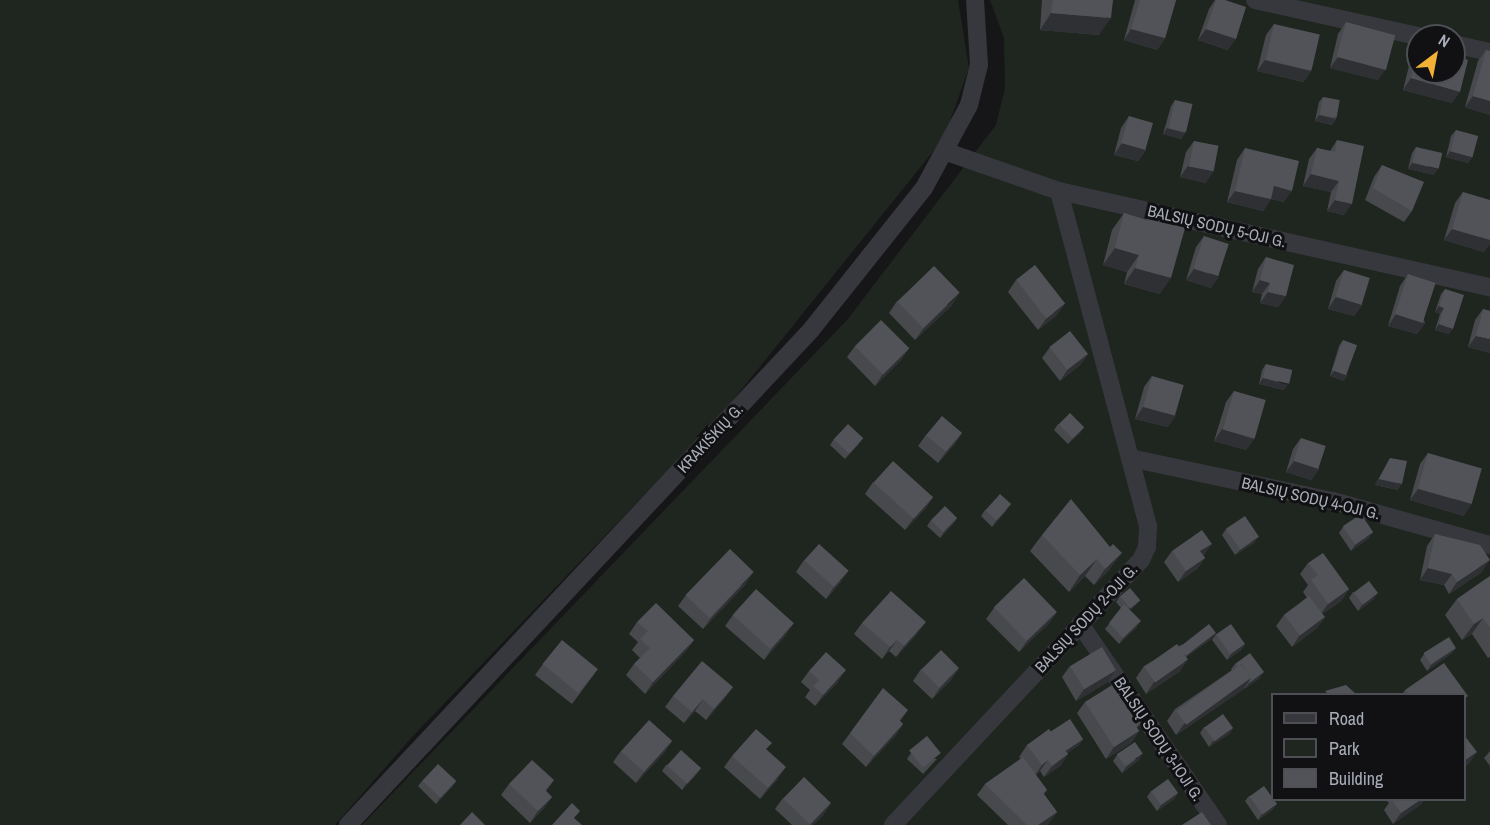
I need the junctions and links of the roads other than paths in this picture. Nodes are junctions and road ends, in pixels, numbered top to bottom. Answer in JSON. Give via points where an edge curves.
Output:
{"nodes":[{"id":1,"x":975,"y":0,"type":"edge"},
{"id":2,"x":1256,"y":0,"type":"edge"},
{"id":3,"x":1406,"y":33,"type":"edge"},
{"id":4,"x":1466,"y":47,"type":"edge"},
{"id":5,"x":1490,"y":52,"type":"edge"},
{"id":6,"x":947,"y":152,"type":"junction"},
{"id":7,"x":1059,"y":191,"type":"junction"},
{"id":8,"x":1490,"y":287,"type":"edge"},
{"id":9,"x":1130,"y":458,"type":"junction"},
{"id":10,"x":1490,"y":545,"type":"edge"},
{"id":11,"x":1080,"y":624,"type":"junction"},
{"id":12,"x":348,"y":825,"type":"edge"},
{"id":13,"x":893,"y":825,"type":"edge"},
{"id":14,"x":1218,"y":825,"type":"edge"}],
"edges":[{"from":1,"to":6,"type":"street","name":"KRAKIŠKIŲ G.","via":[[979,65]]},
{"from":2,"to":3,"type":"street"},
{"from":4,"to":5,"type":"street"},
{"from":6,"to":7,"type":"street","name":"BALSIŲ SODŲ 5-OJI G."},
{"from":6,"to":12,"type":"street","name":"KRAKIŠKIŲ G.","via":[[811,330]]},
{"from":7,"to":8,"type":"street","name":"BALSIŲ SODŲ 5-OJI G."},
{"from":7,"to":9,"type":"street","name":"BALSIŲ SODŲ 2-OJI G."},
{"from":9,"to":10,"type":"street","name":"BALSIŲ SODŲ 4-OJI G.","via":[[1333,501]]},
{"from":9,"to":11,"type":"street","name":"BALSIŲ SODŲ 2-OJI G.","via":[[1148,526],[1147,547]]},
{"from":11,"to":13,"type":"street","name":"BALSIŲ SODŲ 2-OJI G."},
{"from":11,"to":14,"type":"street","name":"BALSIŲ SODŲ 3-IOJI G."}]}
